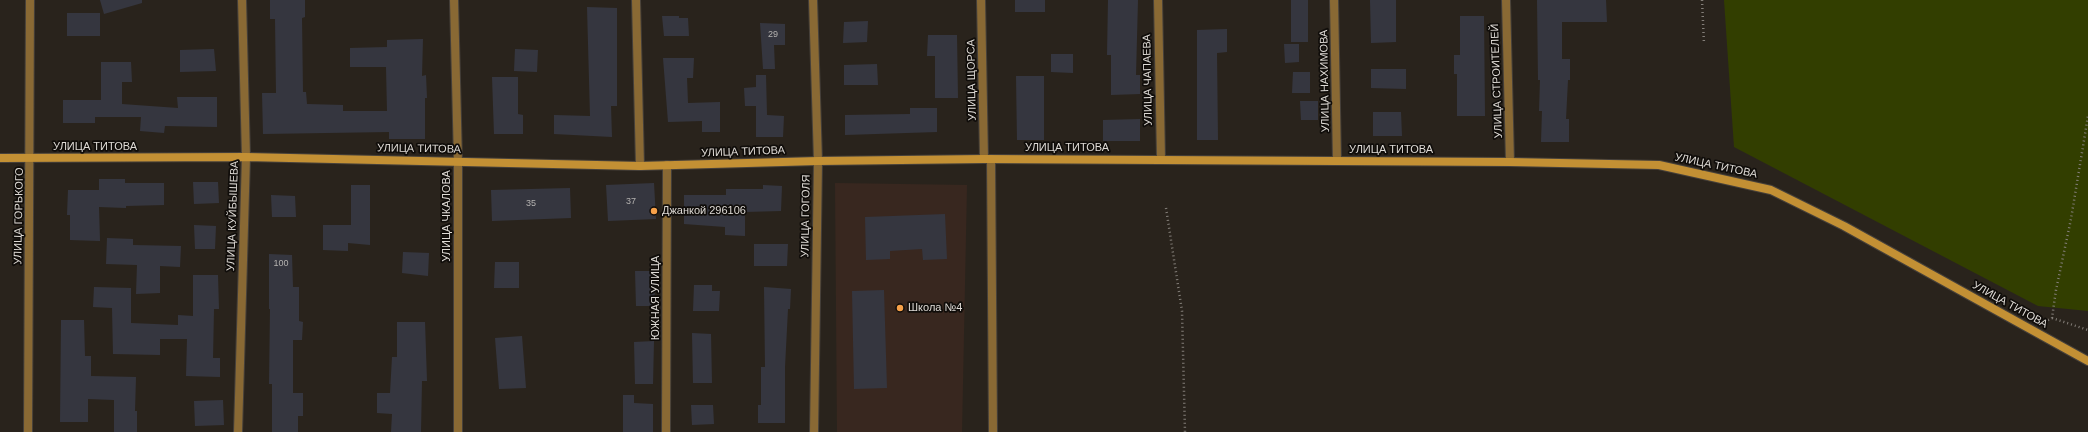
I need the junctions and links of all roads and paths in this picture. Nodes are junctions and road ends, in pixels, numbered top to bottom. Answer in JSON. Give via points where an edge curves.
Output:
{"nodes":[{"id":1,"x":30,"y":0,"type":"edge"},
{"id":2,"x":242,"y":0,"type":"edge"},
{"id":3,"x":454,"y":0,"type":"edge"},
{"id":4,"x":636,"y":0,"type":"edge"},
{"id":5,"x":813,"y":0,"type":"edge"},
{"id":6,"x":981,"y":0,"type":"edge"},
{"id":7,"x":1158,"y":0,"type":"edge"},
{"id":8,"x":1334,"y":0,"type":"edge"},
{"id":9,"x":1506,"y":0,"type":"edge"},
{"id":10,"x":1702,"y":0,"type":"edge"},
{"id":11,"x":1704,"y":44,"type":"dead end"},
{"id":12,"x":2088,"y":116,"type":"edge"},
{"id":13,"x":246,"y":157,"type":"junction"},
{"id":14,"x":0,"y":158,"type":"edge"},
{"id":15,"x":30,"y":158,"type":"junction"},
{"id":16,"x":987,"y":159,"type":"junction"},
{"id":17,"x":1161,"y":159,"type":"junction"},
{"id":18,"x":458,"y":161,"type":"junction"},
{"id":19,"x":818,"y":161,"type":"junction"},
{"id":20,"x":1337,"y":161,"type":"junction"},
{"id":21,"x":1510,"y":162,"type":"junction"},
{"id":22,"x":667,"y":165,"type":"junction"},
{"id":23,"x":640,"y":166,"type":"junction"},
{"id":24,"x":1166,"y":208,"type":"dead end"},
{"id":25,"x":2052,"y":318,"type":"junction"},
{"id":26,"x":2031,"y":330,"type":"junction"},
{"id":27,"x":2088,"y":330,"type":"edge"},
{"id":28,"x":2088,"y":361,"type":"edge"},
{"id":29,"x":28,"y":432,"type":"edge"},
{"id":30,"x":238,"y":432,"type":"edge"},
{"id":31,"x":458,"y":432,"type":"edge"},
{"id":32,"x":666,"y":432,"type":"edge"},
{"id":33,"x":814,"y":432,"type":"edge"},
{"id":34,"x":993,"y":432,"type":"edge"},
{"id":35,"x":1185,"y":432,"type":"edge"}],
"edges":[{"from":1,"to":15,"type":"street","name":"УЛИЦА ГОРЬКОГО"},
{"from":2,"to":13,"type":"street","name":"УЛИЦА КУЙБЫШЕВА"},
{"from":3,"to":18,"type":"street","name":"УЛИЦА ЧКАЛОВА"},
{"from":4,"to":23,"type":"street"},
{"from":5,"to":19,"type":"street","name":"УЛИЦА ГОГОЛЯ"},
{"from":6,"to":16,"type":"street","name":"УЛИЦА ЩОРСА"},
{"from":7,"to":17,"type":"street","name":"УЛИЦА ЧАПАЕВА"},
{"from":8,"to":20,"type":"street","name":"УЛИЦА НАХИМОВА"},
{"from":9,"to":21,"type":"street","name":"УЛИЦА СТРОИТЕЛЕЙ"},
{"from":10,"to":11,"type":"path"},
{"from":12,"to":25,"type":"path"},
{"from":13,"to":15,"type":"main road","name":"УЛИЦА ТИТОВА"},
{"from":13,"to":18,"type":"main road","name":"УЛИЦА ТИТОВА"},
{"from":13,"to":30,"type":"street","name":"УЛИЦА КУЙБЫШЕВА"},
{"from":14,"to":15,"type":"main road","name":"УЛИЦА ТИТОВА"},
{"from":15,"to":29,"type":"street","name":"УЛИЦА ГОРЬКОГО"},
{"from":16,"to":17,"type":"main road","name":"УЛИЦА ТИТОВА"},
{"from":16,"to":19,"type":"main road","name":"УЛИЦА ТИТОВА"},
{"from":16,"to":34,"type":"street","name":"УЛИЦА ЩОРСА"},
{"from":17,"to":20,"type":"main road","name":"УЛИЦА ТИТОВА"},
{"from":18,"to":23,"type":"main road","name":"УЛИЦА ТИТОВА"},
{"from":18,"to":31,"type":"street","name":"УЛИЦА ЧКАЛОВА"},
{"from":19,"to":22,"type":"main road","name":"УЛИЦА ТИТОВА"},
{"from":19,"to":33,"type":"street","name":"УЛИЦА ГОГОЛЯ"},
{"from":20,"to":21,"type":"main road","name":"УЛИЦА ТИТОВА"},
{"from":21,"to":26,"type":"main road","name":"УЛИЦА ТИТОВА","via":[[1659,165],[1771,190],[1844,226]]},
{"from":22,"to":23,"type":"main road","name":"УЛИЦА ТИТОВА"},
{"from":22,"to":32,"type":"street","name":"ЮЖНАЯ УЛИЦА"},
{"from":24,"to":35,"type":"path","via":[[1182,310]]},
{"from":25,"to":26,"type":"path"},
{"from":25,"to":27,"type":"path"},
{"from":26,"to":28,"type":"main road","name":"УЛИЦА ТИТОВА"}]}
